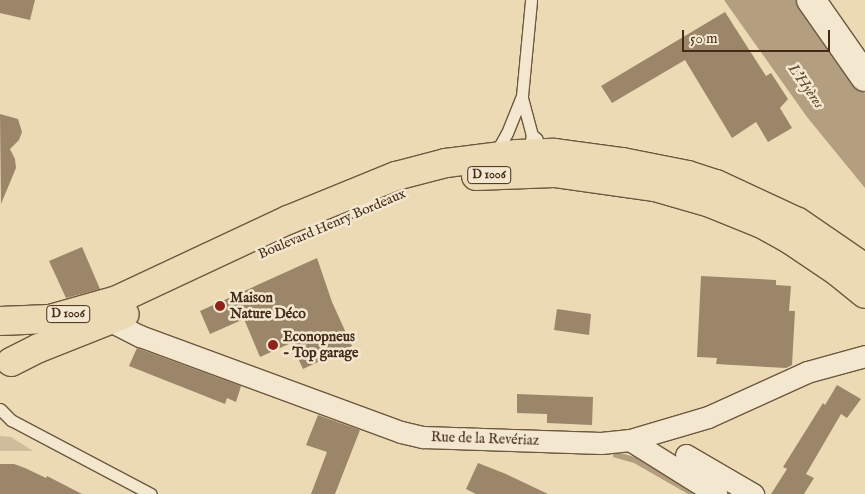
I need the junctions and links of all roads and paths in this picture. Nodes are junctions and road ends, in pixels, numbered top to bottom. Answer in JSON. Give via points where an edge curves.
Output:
{"nodes":[{"id":1,"x":531,"y":0,"type":"edge"},
{"id":2,"x":811,"y":0,"type":"edge"},
{"id":3,"x":865,"y":76,"type":"edge"},
{"id":4,"x":522,"y":96,"type":"junction"},
{"id":5,"x":539,"y":147,"type":"junction"},
{"id":6,"x":488,"y":156,"type":"junction"},
{"id":7,"x":351,"y":203,"type":"junction"},
{"id":8,"x":865,"y":268,"type":"edge"},
{"id":9,"x":865,"y":294,"type":"edge"},
{"id":10,"x":112,"y":320,"type":"junction"},
{"id":11,"x":0,"y":322,"type":"edge"},
{"id":12,"x":865,"y":356,"type":"edge"},
{"id":13,"x":6,"y":371,"type":"edge"},
{"id":14,"x":0,"y":409,"type":"edge"},
{"id":15,"x":630,"y":440,"type":"junction"},
{"id":16,"x":686,"y":455,"type":"dead end"},
{"id":17,"x":151,"y":494,"type":"edge"},
{"id":18,"x":716,"y":494,"type":"edge"},
{"id":19,"x":753,"y":494,"type":"edge"}],
"edges":[{"from":1,"to":4,"type":"lane"},
{"from":2,"to":3,"type":"street"},
{"from":4,"to":5,"type":"lane"},
{"from":4,"to":6,"type":"lane","via":[[507,134],[498,149]]},
{"from":5,"to":6,"type":"main road","name":"Boulevard Henry Bordeaux","number":"D 1006"},
{"from":5,"to":7,"type":"lane","via":[[516,164],[449,172],[375,192]]},
{"from":5,"to":8,"type":"main road","name":"Boulevard Henry Bordeaux","number":"D 1006","via":[[661,169],[716,184],[798,222]]},
{"from":6,"to":7,"type":"main road","name":"Boulevard Henry Bordeaux","number":"D 1006","via":[[396,176]]},
{"from":7,"to":9,"type":"main road","name":"Boulevard Henry Bordeaux","number":"D 1006","via":[[488,174],[554,173],[619,180],[710,202],[762,224],[816,256]]},
{"from":7,"to":10,"type":"main road","name":"Boulevard Henry Bordeaux","number":"D 1006"},
{"from":7,"to":11,"type":"main road","name":"Boulevard Henry Bordeaux","number":"D 1006","via":[[117,300],[50,318]]},
{"from":10,"to":13,"type":"main road","name":"Boulevard Henry Bordeaux","number":"D 1006","via":[[39,348]]},
{"from":10,"to":15,"type":"street","name":"Rue de la Revériaz","via":[[140,336],[408,434],[602,443]]},
{"from":11,"to":13,"type":"main road","name":"Boulevard Henry Bordeaux","number":"D 1006","via":[[11,340]]},
{"from":12,"to":15,"type":"street","name":"Rue de la Revériaz","via":[[807,372],[708,417]]},
{"from":14,"to":17,"type":"lane","via":[[11,420]]},
{"from":15,"to":18,"type":"street"},
{"from":16,"to":19,"type":"street"}]}
